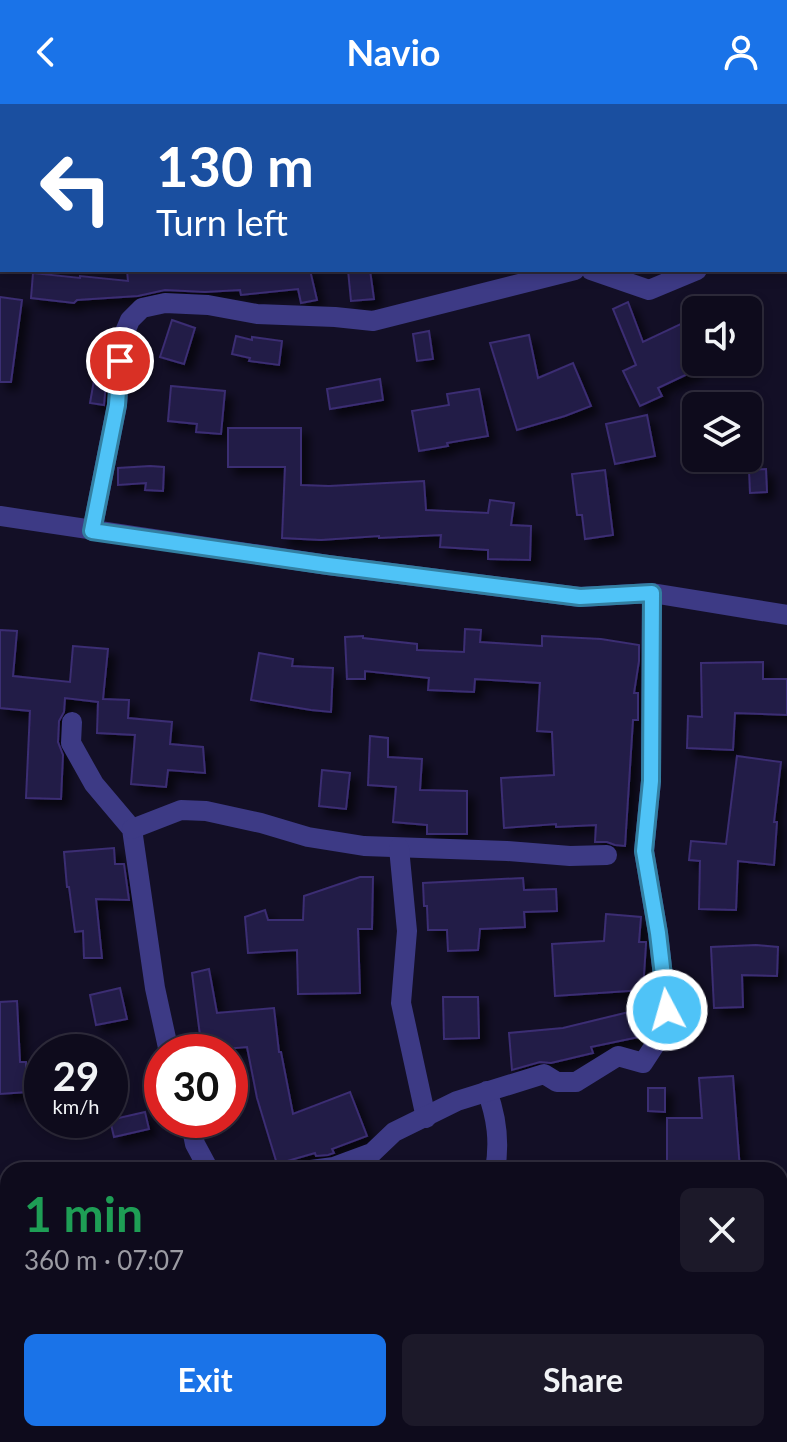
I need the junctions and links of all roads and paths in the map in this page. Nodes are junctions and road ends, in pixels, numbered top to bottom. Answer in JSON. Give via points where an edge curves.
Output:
{"nodes":[{"id":1,"x":567,"y":272,"type":"edge"},
{"id":2,"x":597,"y":272,"type":"edge"},
{"id":3,"x":692,"y":272,"type":"edge"},
{"id":4,"x":0,"y":516,"type":"edge"},
{"id":5,"x":92,"y":531,"type":"junction"},
{"id":6,"x":652,"y":593,"type":"junction"},
{"id":7,"x":787,"y":615,"type":"edge"},
{"id":8,"x":72,"y":722,"type":"dead end"},
{"id":9,"x":132,"y":829,"type":"junction"},
{"id":10,"x":399,"y":848,"type":"junction"},
{"id":11,"x":607,"y":855,"type":"dead end"},
{"id":12,"x":165,"y":1034,"type":"edge"},
{"id":13,"x":487,"y":1091,"type":"junction"},
{"id":14,"x":426,"y":1118,"type":"junction"},
{"id":15,"x":194,"y":1138,"type":"edge"},
{"id":16,"x":205,"y":1162,"type":"edge"},
{"id":17,"x":348,"y":1162,"type":"edge"},
{"id":18,"x":496,"y":1162,"type":"edge"}],
"edges":[{"from":1,"to":5,"type":"street","via":[[373,321],[257,314],[208,305],[142,308],[122,339],[117,405]]},
{"from":2,"to":3,"type":"street","via":[[649,290]]},
{"from":4,"to":5,"type":"street"},
{"from":5,"to":6,"type":"street","via":[[580,597]]},
{"from":6,"to":7,"type":"street"},
{"from":6,"to":13,"type":"street","via":[[651,781],[644,851],[667,1010],[662,1034],[643,1063],[618,1056],[576,1082],[557,1082],[544,1074]]},
{"from":8,"to":9,"type":"street","via":[[71,743],[94,784]]},
{"from":9,"to":10,"type":"street","via":[[181,810],[206,811],[308,837]]},
{"from":9,"to":12,"type":"street"},
{"from":10,"to":11,"type":"street"},
{"from":10,"to":14,"type":"street","via":[[407,931],[401,1003]]},
{"from":13,"to":14,"type":"street"},
{"from":13,"to":18,"type":"street","via":[[498,1129]]},
{"from":14,"to":17,"type":"street","via":[[394,1132],[372,1153]]},
{"from":15,"to":16,"type":"street"}]}
